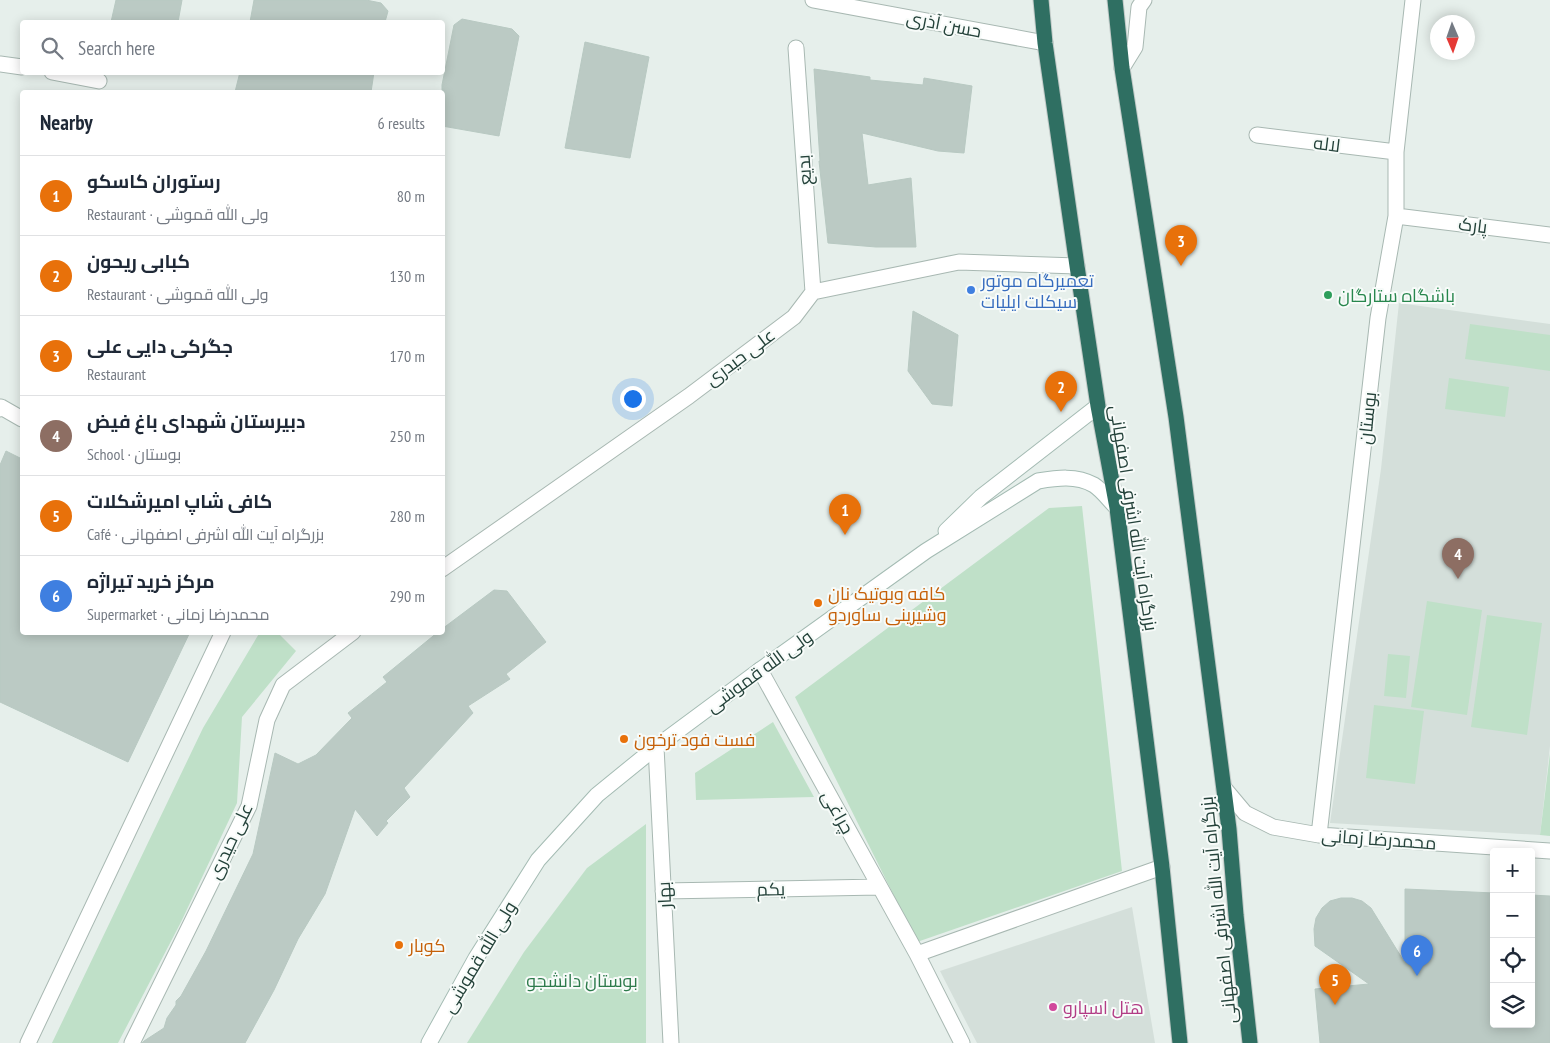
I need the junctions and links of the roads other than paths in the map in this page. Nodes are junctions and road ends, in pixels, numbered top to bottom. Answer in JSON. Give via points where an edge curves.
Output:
{"nodes":[{"id":1,"x":813,"y":0,"type":"edge"},
{"id":2,"x":1040,"y":0,"type":"edge"},
{"id":3,"x":1115,"y":0,"type":"edge"},
{"id":4,"x":1144,"y":0,"type":"edge"},
{"id":5,"x":1413,"y":0,"type":"edge"},
{"id":6,"x":1045,"y":43,"type":"junction"},
{"id":7,"x":796,"y":48,"type":"dead end"},
{"id":8,"x":0,"y":64,"type":"edge"},
{"id":9,"x":20,"y":68,"type":"edge"},
{"id":10,"x":1122,"y":68,"type":"junction"},
{"id":11,"x":68,"y":75,"type":"edge"},
{"id":12,"x":99,"y":81,"type":"dead end"},
{"id":13,"x":1258,"y":135,"type":"dead end"},
{"id":14,"x":1396,"y":152,"type":"junction"},
{"id":15,"x":1396,"y":216,"type":"junction"},
{"id":16,"x":1550,"y":235,"type":"edge"},
{"id":17,"x":1077,"y":266,"type":"junction"},
{"id":18,"x":813,"y":292,"type":"junction"},
{"id":19,"x":1098,"y":406,"type":"junction"},
{"id":20,"x":0,"y":408,"type":"edge"},
{"id":21,"x":20,"y":418,"type":"edge"},
{"id":22,"x":1117,"y":508,"type":"junction"},
{"id":23,"x":926,"y":552,"type":"junction"},
{"id":24,"x":445,"y":567,"type":"edge"},
{"id":25,"x":222,"y":635,"type":"edge"},
{"id":26,"x":349,"y":635,"type":"edge"},
{"id":27,"x":760,"y":670,"type":"junction"},
{"id":28,"x":656,"y":747,"type":"junction"},
{"id":29,"x":1224,"y":788,"type":"junction"},
{"id":30,"x":1319,"y":836,"type":"junction"},
{"id":31,"x":1550,"y":851,"type":"edge"},
{"id":32,"x":1162,"y":867,"type":"junction"},
{"id":33,"x":880,"y":887,"type":"junction"},
{"id":34,"x":663,"y":891,"type":"junction"},
{"id":35,"x":917,"y":954,"type":"junction"},
{"id":36,"x":28,"y":1043,"type":"edge"},
{"id":37,"x":132,"y":1043,"type":"edge"},
{"id":38,"x":429,"y":1043,"type":"edge"},
{"id":39,"x":671,"y":1043,"type":"edge"},
{"id":40,"x":961,"y":1043,"type":"edge"},
{"id":41,"x":1180,"y":1043,"type":"edge"},
{"id":42,"x":1250,"y":1043,"type":"edge"}],
"edges":[{"from":1,"to":6,"type":"street","name":"حسن آذری"},
{"from":2,"to":6,"type":"highway","name":"بزرگراه آیت الله اشرفی اصفهانی"},
{"from":3,"to":10,"type":"highway","name":"بزرگراه آیت الله اشرفی اصفهانی"},
{"from":4,"to":10,"type":"street","via":[[1139,7],[1135,47]]},
{"from":5,"to":14,"type":"street","name":"بوستان"},
{"from":6,"to":17,"type":"highway","name":"بزرگراه آیت الله اشرفی اصفهانی"},
{"from":7,"to":18,"type":"street","name":"بدیع"},
{"from":8,"to":9,"type":"street"},
{"from":10,"to":29,"type":"highway","name":"بزرگراه آیت الله اشرفی اصفهانی","via":[[1176,417]]},
{"from":11,"to":12,"type":"street"},
{"from":13,"to":14,"type":"street","name":"لاله"},
{"from":14,"to":15,"type":"street","name":"بوستان"},
{"from":15,"to":16,"type":"street","name":"پارک"},
{"from":15,"to":30,"type":"street","name":"بوستان","via":[[1378,318]]},
{"from":17,"to":18,"type":"street","via":[[959,262]]},
{"from":17,"to":19,"type":"highway","name":"بزرگراه آیت الله اشرفی اصفهانی"},
{"from":18,"to":24,"type":"street","name":"علی حیدری","via":[[794,317],[689,396]]},
{"from":19,"to":22,"type":"highway","name":"بزرگراه آیت الله اشرفی اصفهانی"},
{"from":19,"to":23,"type":"street","name":"ولی الله قموشی","via":[[982,496]]},
{"from":20,"to":21,"type":"street"},
{"from":22,"to":23,"type":"street","name":"ولی الله قموشی","via":[[1095,486],[1078,479],[1059,477],[1038,481]]},
{"from":22,"to":32,"type":"highway","name":"بزرگراه آیت الله اشرفی اصفهانی"},
{"from":23,"to":27,"type":"street","name":"ولی الله قموشی"},
{"from":25,"to":36,"type":"street"},
{"from":26,"to":37,"type":"street","name":"علی حیدری","via":[[283,685],[266,720],[249,806]]},
{"from":27,"to":28,"type":"street","name":"ولی الله قموشی"},
{"from":27,"to":33,"type":"street","name":"چراغی"},
{"from":28,"to":34,"type":"street","name":"بهار"},
{"from":28,"to":38,"type":"street","name":"ولی الله قموشی","via":[[597,795],[538,860],[476,958]]},
{"from":29,"to":30,"type":"street","name":"محمدرضا زمانی","via":[[1245,813],[1272,827]]},
{"from":29,"to":42,"type":"highway","name":"بزرگراه آیت الله اشرفی اصفهانی"},
{"from":30,"to":31,"type":"street","name":"محمدرضا زمانی"},
{"from":32,"to":35,"type":"street"},
{"from":32,"to":41,"type":"highway","name":"بزرگراه آیت الله اشرفی اصفهانی"},
{"from":33,"to":34,"type":"street","name":"یکم"},
{"from":33,"to":35,"type":"street","name":"چراغی"},
{"from":34,"to":39,"type":"street","name":"بهار"},
{"from":35,"to":40,"type":"street","name":"چراغی"}]}
